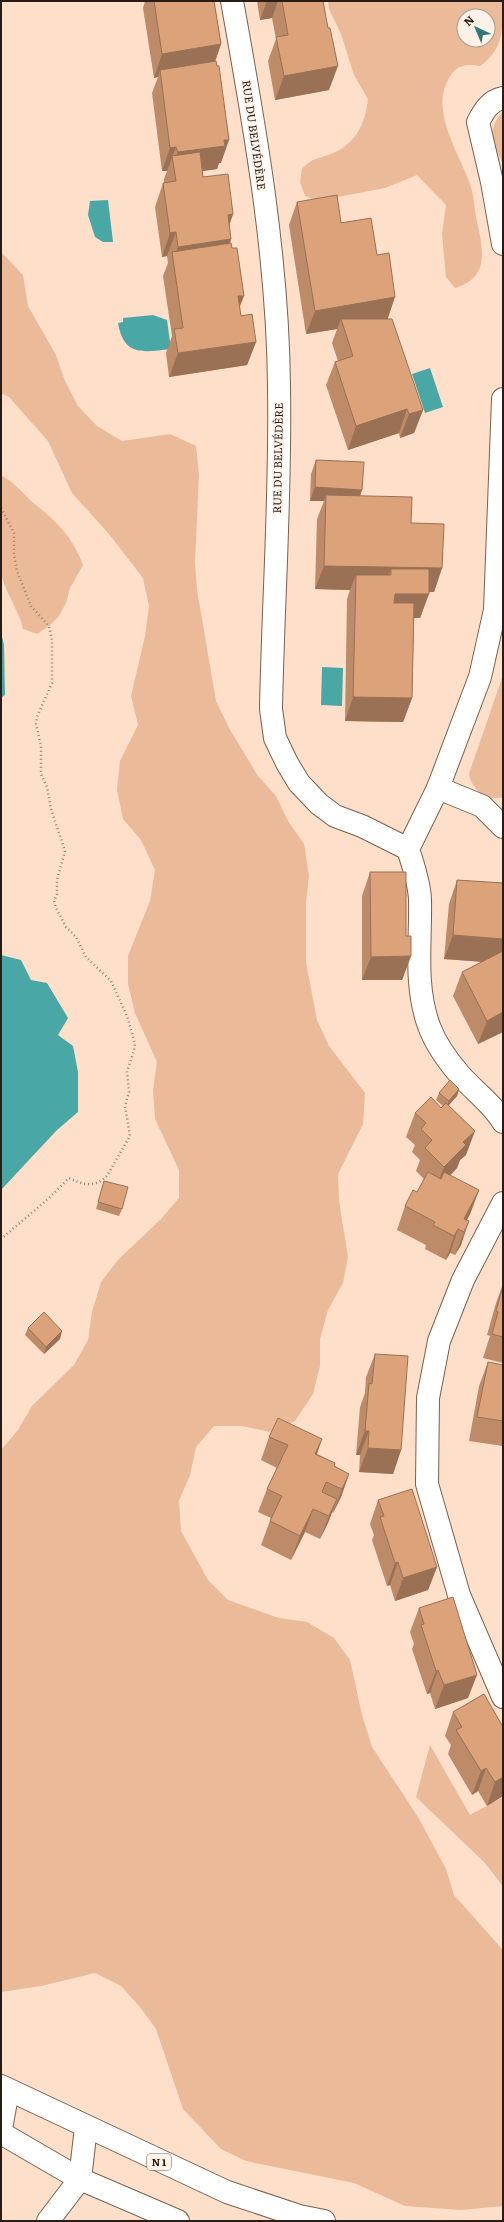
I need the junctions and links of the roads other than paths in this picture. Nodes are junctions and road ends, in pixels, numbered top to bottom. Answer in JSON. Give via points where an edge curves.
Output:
{"nodes":[{"id":1,"x":232,"y":1,"type":"edge"},
{"id":2,"x":503,"y":98,"type":"edge"},
{"id":3,"x":503,"y":244,"type":"edge"},
{"id":4,"x":503,"y":399,"type":"edge"},
{"id":5,"x":438,"y":788,"type":"junction"},
{"id":6,"x":503,"y":827,"type":"edge"},
{"id":7,"x":408,"y":849,"type":"junction"},
{"id":8,"x":503,"y":1122,"type":"edge"},
{"id":9,"x":503,"y":1204,"type":"edge"},
{"id":10,"x":503,"y":1697,"type":"edge"},
{"id":11,"x":5,"y":2088,"type":"edge"},
{"id":12,"x":86,"y":2127,"type":"junction"},
{"id":13,"x":1,"y":2129,"type":"edge"},
{"id":14,"x":1,"y":2132,"type":"edge"},
{"id":15,"x":80,"y":2179,"type":"junction"},
{"id":16,"x":48,"y":2221,"type":"edge"},
{"id":17,"x":178,"y":2221,"type":"edge"},
{"id":18,"x":324,"y":2221,"type":"edge"}],
"edges":[{"from":1,"to":7,"type":"street","name":"RUE DU BELVÉDÈRE","via":[[245,70],[270,242],[279,386],[271,709],[275,738],[299,783],[319,804],[335,816],[362,826]]},
{"from":2,"to":3,"type":"street","via":[[495,100],[484,110],[478,122]]},
{"from":4,"to":5,"type":"street","via":[[495,610],[480,678]]},
{"from":5,"to":6,"type":"street","via":[[482,806]]},
{"from":5,"to":7,"type":"street"},
{"from":7,"to":8,"type":"street","via":[[416,873],[420,898],[418,958],[422,1000],[429,1025],[445,1056],[498,1113]]},
{"from":9,"to":10,"type":"street","via":[[463,1280],[439,1341],[428,1398],[427,1484],[459,1595]]},
{"from":11,"to":12,"type":"street","number":"N 1"},
{"from":11,"to":13,"type":"street"},
{"from":12,"to":15,"type":"street"},
{"from":12,"to":18,"type":"street","number":"N 1","via":[[227,2192],[299,2216]]},
{"from":14,"to":15,"type":"street"},
{"from":15,"to":16,"type":"street"},
{"from":15,"to":17,"type":"street"}]}
